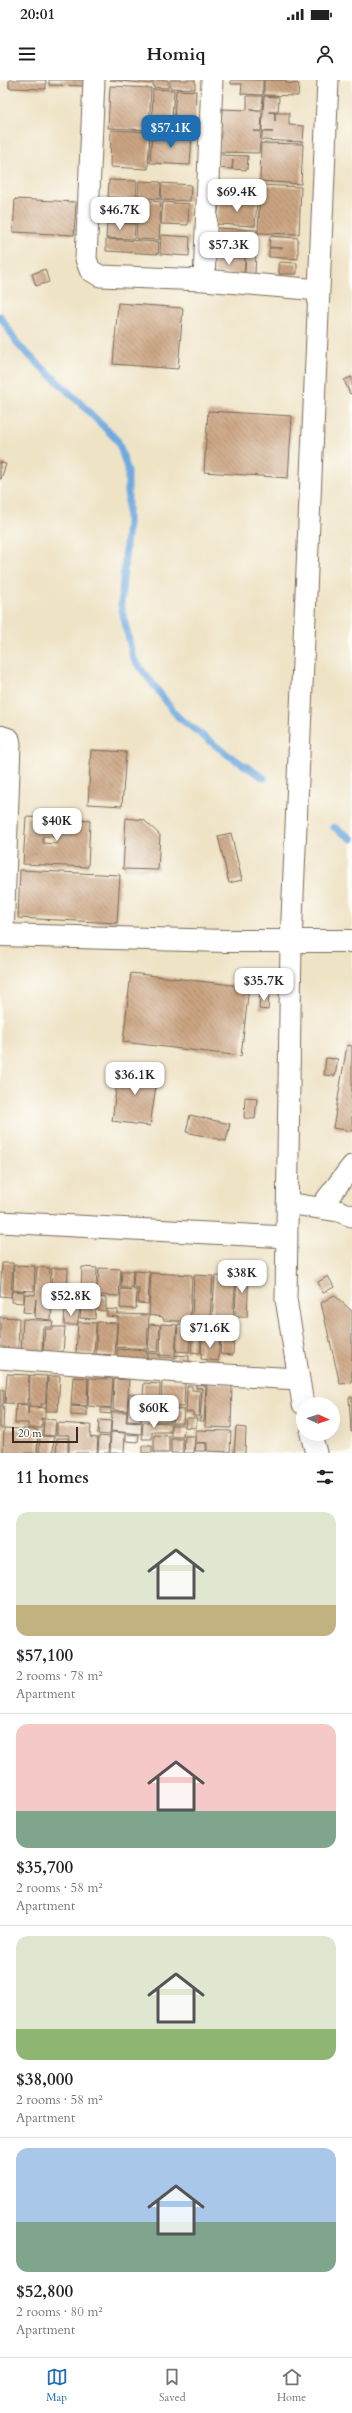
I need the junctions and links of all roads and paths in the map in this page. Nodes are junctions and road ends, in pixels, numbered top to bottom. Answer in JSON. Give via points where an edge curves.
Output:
{"nodes":[{"id":1,"x":94,"y":80,"type":"edge"},
{"id":2,"x":212,"y":80,"type":"edge"},
{"id":3,"x":328,"y":80,"type":"edge"},
{"id":4,"x":204,"y":280,"type":"junction"},
{"id":5,"x":319,"y":290,"type":"junction"},
{"id":6,"x":0,"y":736,"type":"edge"},
{"id":7,"x":4,"y":815,"type":"edge"},
{"id":8,"x":2,"y":935,"type":"edge"},
{"id":9,"x":352,"y":941,"type":"edge"},
{"id":10,"x":291,"y":942,"type":"junction"},
{"id":11,"x":352,"y":1166,"type":"edge"},
{"id":12,"x":288,"y":1203,"type":"junction"},
{"id":13,"x":320,"y":1208,"type":"junction"},
{"id":14,"x":352,"y":1216,"type":"edge"},
{"id":15,"x":0,"y":1222,"type":"edge"},
{"id":16,"x":287,"y":1237,"type":"junction"},
{"id":17,"x":0,"y":1358,"type":"edge"},
{"id":18,"x":298,"y":1379,"type":"junction"},
{"id":19,"x":302,"y":1397,"type":"edge"},
{"id":20,"x":313,"y":1441,"type":"edge"},
{"id":21,"x":316,"y":1453,"type":"edge"}],
"edges":[{"from":1,"to":4,"type":"street","via":[[86,260],[90,270],[100,276]]},
{"from":2,"to":4,"type":"street"},
{"from":3,"to":5,"type":"street"},
{"from":4,"to":5,"type":"street"},
{"from":5,"to":10,"type":"street"},
{"from":6,"to":7,"type":"street","via":[[9,739],[10,744]]},
{"from":7,"to":8,"type":"street"},
{"from":8,"to":10,"type":"street"},
{"from":9,"to":10,"type":"street"},
{"from":10,"to":12,"type":"street"},
{"from":11,"to":13,"type":"street"},
{"from":12,"to":13,"type":"street"},
{"from":12,"to":16,"type":"street"},
{"from":13,"to":14,"type":"street"},
{"from":15,"to":16,"type":"street"},
{"from":16,"to":18,"type":"street","via":[[286,1299]]},
{"from":17,"to":18,"type":"street"},
{"from":18,"to":19,"type":"street"},
{"from":20,"to":21,"type":"street"}]}
